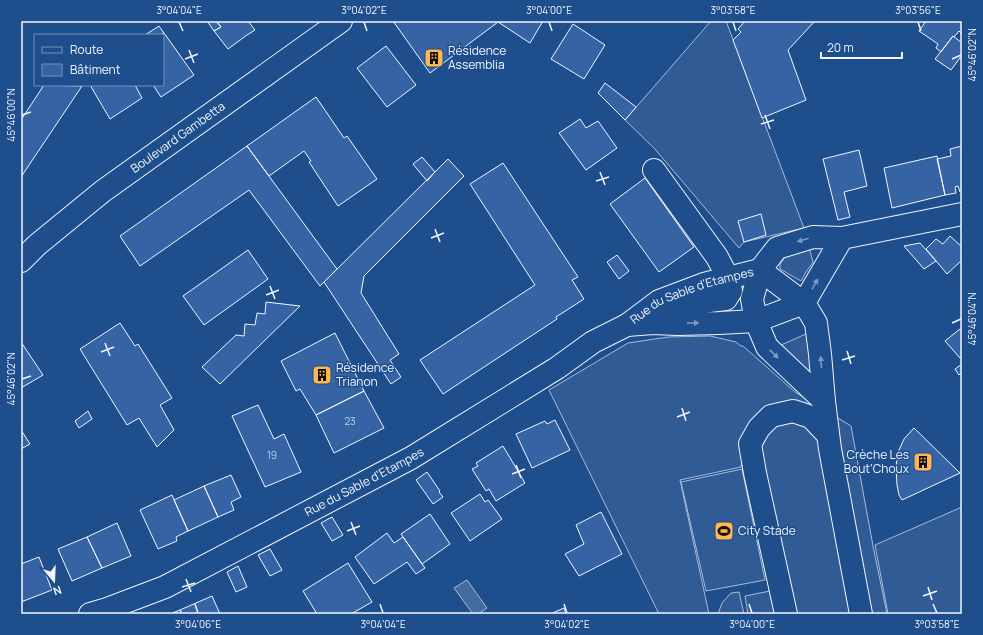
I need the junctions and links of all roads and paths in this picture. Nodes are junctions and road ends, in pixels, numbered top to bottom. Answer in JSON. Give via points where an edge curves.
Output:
{"nodes":[{"id":1,"x":341,"y":21,"type":"edge"},
{"id":2,"x":654,"y":170,"type":"dead end"},
{"id":3,"x":962,"y":214,"type":"edge"},
{"id":4,"x":842,"y":238,"type":"junction"},
{"id":5,"x":21,"y":261,"type":"edge"},
{"id":6,"x":760,"y":270,"type":"junction"},
{"id":7,"x":728,"y":278,"type":"junction"},
{"id":8,"x":804,"y":303,"type":"junction"},
{"id":9,"x":756,"y":320,"type":"junction"},
{"id":10,"x":653,"y":322,"type":"junction"},
{"id":11,"x":627,"y":325,"type":"junction"},
{"id":12,"x":824,"y":401,"type":"junction"},
{"id":13,"x":828,"y":434,"type":"junction"},
{"id":14,"x":102,"y":612,"type":"edge"},
{"id":15,"x":786,"y":614,"type":"edge"},
{"id":16,"x":861,"y":614,"type":"edge"}],
"edges":[{"from":1,"to":5,"type":"street","name":"Boulevard Gambetta","via":[[103,191]]},
{"from":2,"to":7,"type":"street","via":[[717,257]]},
{"from":3,"to":4,"type":"street","name":"Rue du Sable d'Etampes"},
{"from":4,"to":6,"type":"street","name":"Rue du Sable d'Etampes","one_way":true,"via":[[813,237],[777,248]]},
{"from":8,"to":4,"type":"street","one_way":true},
{"from":6,"to":7,"type":"street","name":"Rue du Sable d'Etampes"},
{"from":6,"to":8,"type":"street"},
{"from":6,"to":9,"type":"street","name":"Rue du Sable d'Etampes","via":[[752,299]]},
{"from":7,"to":10,"type":"street","via":[[731,291],[726,298],[670,310]]},
{"from":7,"to":11,"type":"street","name":"Rue du Sable d'Etampes","via":[[659,300]]},
{"from":8,"to":9,"type":"street","name":"Rue du Sable d'Etampes"},
{"from":12,"to":8,"type":"street","one_way":true,"via":[[816,323]]},
{"from":10,"to":9,"type":"street","name":"Rue du Sable d'Etampes","one_way":true,"via":[[677,324]]},
{"from":9,"to":12,"type":"street","one_way":true,"via":[[767,347]]},
{"from":10,"to":11,"type":"street","name":"Rue du Sable d'Etampes"},
{"from":11,"to":14,"type":"street","name":"Rue du Sable d'Etampes","via":[[593,342],[557,368],[411,458],[165,587]]},
{"from":12,"to":13,"type":"street"},
{"from":13,"to":15,"type":"street","via":[[811,417],[793,411],[771,416],[759,428],[750,444]]},
{"from":13,"to":16,"type":"street"}]}
